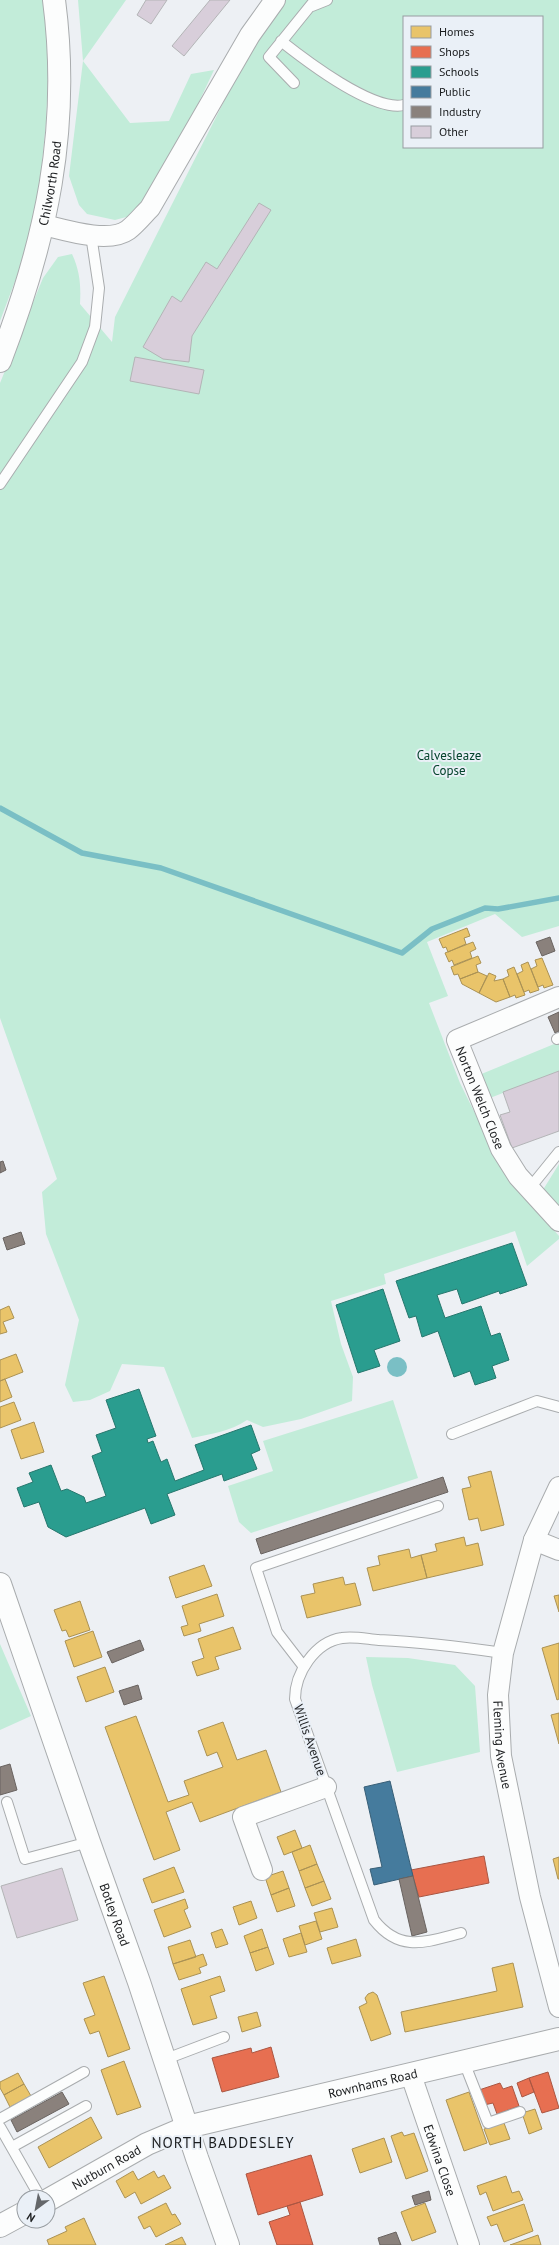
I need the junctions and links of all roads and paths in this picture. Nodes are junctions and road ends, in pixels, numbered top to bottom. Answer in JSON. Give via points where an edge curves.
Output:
{"nodes":[{"id":1,"x":54,"y":0,"type":"edge"},
{"id":2,"x":274,"y":0,"type":"edge"},
{"id":3,"x":327,"y":0,"type":"edge"},
{"id":4,"x":314,"y":3,"type":"edge"},
{"id":5,"x":281,"y":41,"type":"junction"},
{"id":6,"x":294,"y":83,"type":"dead end"},
{"id":7,"x":403,"y":105,"type":"edge"},
{"id":8,"x":44,"y":225,"type":"junction"},
{"id":9,"x":91,"y":235,"type":"junction"},
{"id":10,"x":0,"y":360,"type":"edge"},
{"id":11,"x":0,"y":484,"type":"edge"},
{"id":12,"x":559,"y":997,"type":"edge"},
{"id":13,"x":559,"y":1152,"type":"edge"},
{"id":14,"x":529,"y":1189,"type":"junction"},
{"id":15,"x":559,"y":1221,"type":"edge"},
{"id":16,"x":559,"y":1407,"type":"edge"},
{"id":17,"x":452,"y":1434,"type":"dead end"},
{"id":18,"x":559,"y":1487,"type":"edge"},
{"id":19,"x":438,"y":1506,"type":"dead end"},
{"id":20,"x":534,"y":1540,"type":"junction"},
{"id":21,"x":559,"y":1550,"type":"edge"},
{"id":22,"x":0,"y":1584,"type":"edge"},
{"id":23,"x":504,"y":1653,"type":"junction"},
{"id":24,"x":304,"y":1667,"type":"junction"},
{"id":25,"x":326,"y":1787,"type":"junction"},
{"id":26,"x":7,"y":1802,"type":"dead end"},
{"id":27,"x":89,"y":1842,"type":"junction"},
{"id":28,"x":262,"y":1870,"type":"dead end"},
{"id":29,"x":461,"y":1933,"type":"dead end"},
{"id":30,"x":559,"y":2007,"type":"edge"},
{"id":31,"x":224,"y":2037,"type":"dead end"},
{"id":32,"x":559,"y":2039,"type":"edge"},
{"id":33,"x":166,"y":2059,"type":"junction"},
{"id":34,"x":464,"y":2062,"type":"junction"},
{"id":35,"x":84,"y":2072,"type":"dead end"},
{"id":36,"x":411,"y":2075,"type":"junction"},
{"id":37,"x":86,"y":2106,"type":"dead end"},
{"id":38,"x":520,"y":2112,"type":"dead end"},
{"id":39,"x":0,"y":2124,"type":"edge"},
{"id":40,"x":187,"y":2127,"type":"junction"},
{"id":41,"x":12,"y":2147,"type":"junction"},
{"id":42,"x":36,"y":2189,"type":"edge"},
{"id":43,"x":56,"y":2195,"type":"edge"},
{"id":44,"x":16,"y":2217,"type":"edge"},
{"id":45,"x":0,"y":2226,"type":"edge"},
{"id":46,"x":228,"y":2245,"type":"edge"},
{"id":47,"x":469,"y":2245,"type":"edge"}],
"edges":[{"from":1,"to":8,"type":"main road","name":"Chilworth Road","via":[[59,60],[59,126]]},
{"from":2,"to":9,"type":"street","via":[[250,35],[150,208],[128,230],[114,235]]},
{"from":3,"to":4,"type":"lane"},
{"from":4,"to":5,"type":"lane"},
{"from":5,"to":6,"type":"lane","via":[[269,57]]},
{"from":5,"to":7,"type":"lane","via":[[332,80],[387,105]]},
{"from":8,"to":9,"type":"street"},
{"from":8,"to":10,"type":"main road","name":"Chilworth Road","via":[[34,266]]},
{"from":9,"to":11,"type":"lane","via":[[99,288],[95,327],[82,362]]},
{"from":12,"to":14,"type":"street","name":"Norton Welch Close","via":[[457,1040],[501,1149]]},
{"from":13,"to":14,"type":"lane"},
{"from":14,"to":15,"type":"street","name":"Norton Welch Close"},
{"from":16,"to":17,"type":"lane","via":[[537,1401]]},
{"from":18,"to":20,"type":"street","name":"Fleming Avenue"},
{"from":19,"to":24,"type":"lane","via":[[256,1568],[278,1632]]},
{"from":20,"to":21,"type":"street"},
{"from":20,"to":23,"type":"street","name":"Fleming Avenue"},
{"from":22,"to":27,"type":"main road","name":"Botley Road"},
{"from":23,"to":24,"type":"lane","name":"Willis Avenue","via":[[424,1642],[342,1638],[322,1645]]},
{"from":23,"to":30,"type":"street","name":"Fleming Avenue","via":[[498,1695],[501,1756],[530,1896]]},
{"from":24,"to":25,"type":"lane","name":"Willis Avenue","via":[[295,1689],[295,1699]]},
{"from":25,"to":28,"type":"street","via":[[243,1817]]},
{"from":25,"to":29,"type":"lane","name":"Willis Avenue","via":[[374,1920],[383,1932],[408,1943],[422,1943]]},
{"from":26,"to":27,"type":"lane","via":[[25,1859]]},
{"from":27,"to":33,"type":"main road","name":"Botley Road"},
{"from":31,"to":33,"type":"lane"},
{"from":32,"to":34,"type":"main road","name":"Rownhams Road"},
{"from":33,"to":40,"type":"main road","name":"Botley Road"},
{"from":34,"to":36,"type":"main road","name":"Rownhams Road"},
{"from":34,"to":38,"type":"lane","via":[[488,2123]]},
{"from":35,"to":39,"type":"lane"},
{"from":36,"to":40,"type":"main road","name":"Rownhams Road"},
{"from":36,"to":47,"type":"street","name":"Edwina Close"},
{"from":37,"to":41,"type":"lane"},
{"from":39,"to":41,"type":"lane"},
{"from":40,"to":43,"type":"main road","name":"Nutburn Road","via":[[147,2144]]},
{"from":40,"to":46,"type":"main road","name":"Botley Road"},
{"from":41,"to":42,"type":"lane"},
{"from":44,"to":45,"type":"main road"}]}
